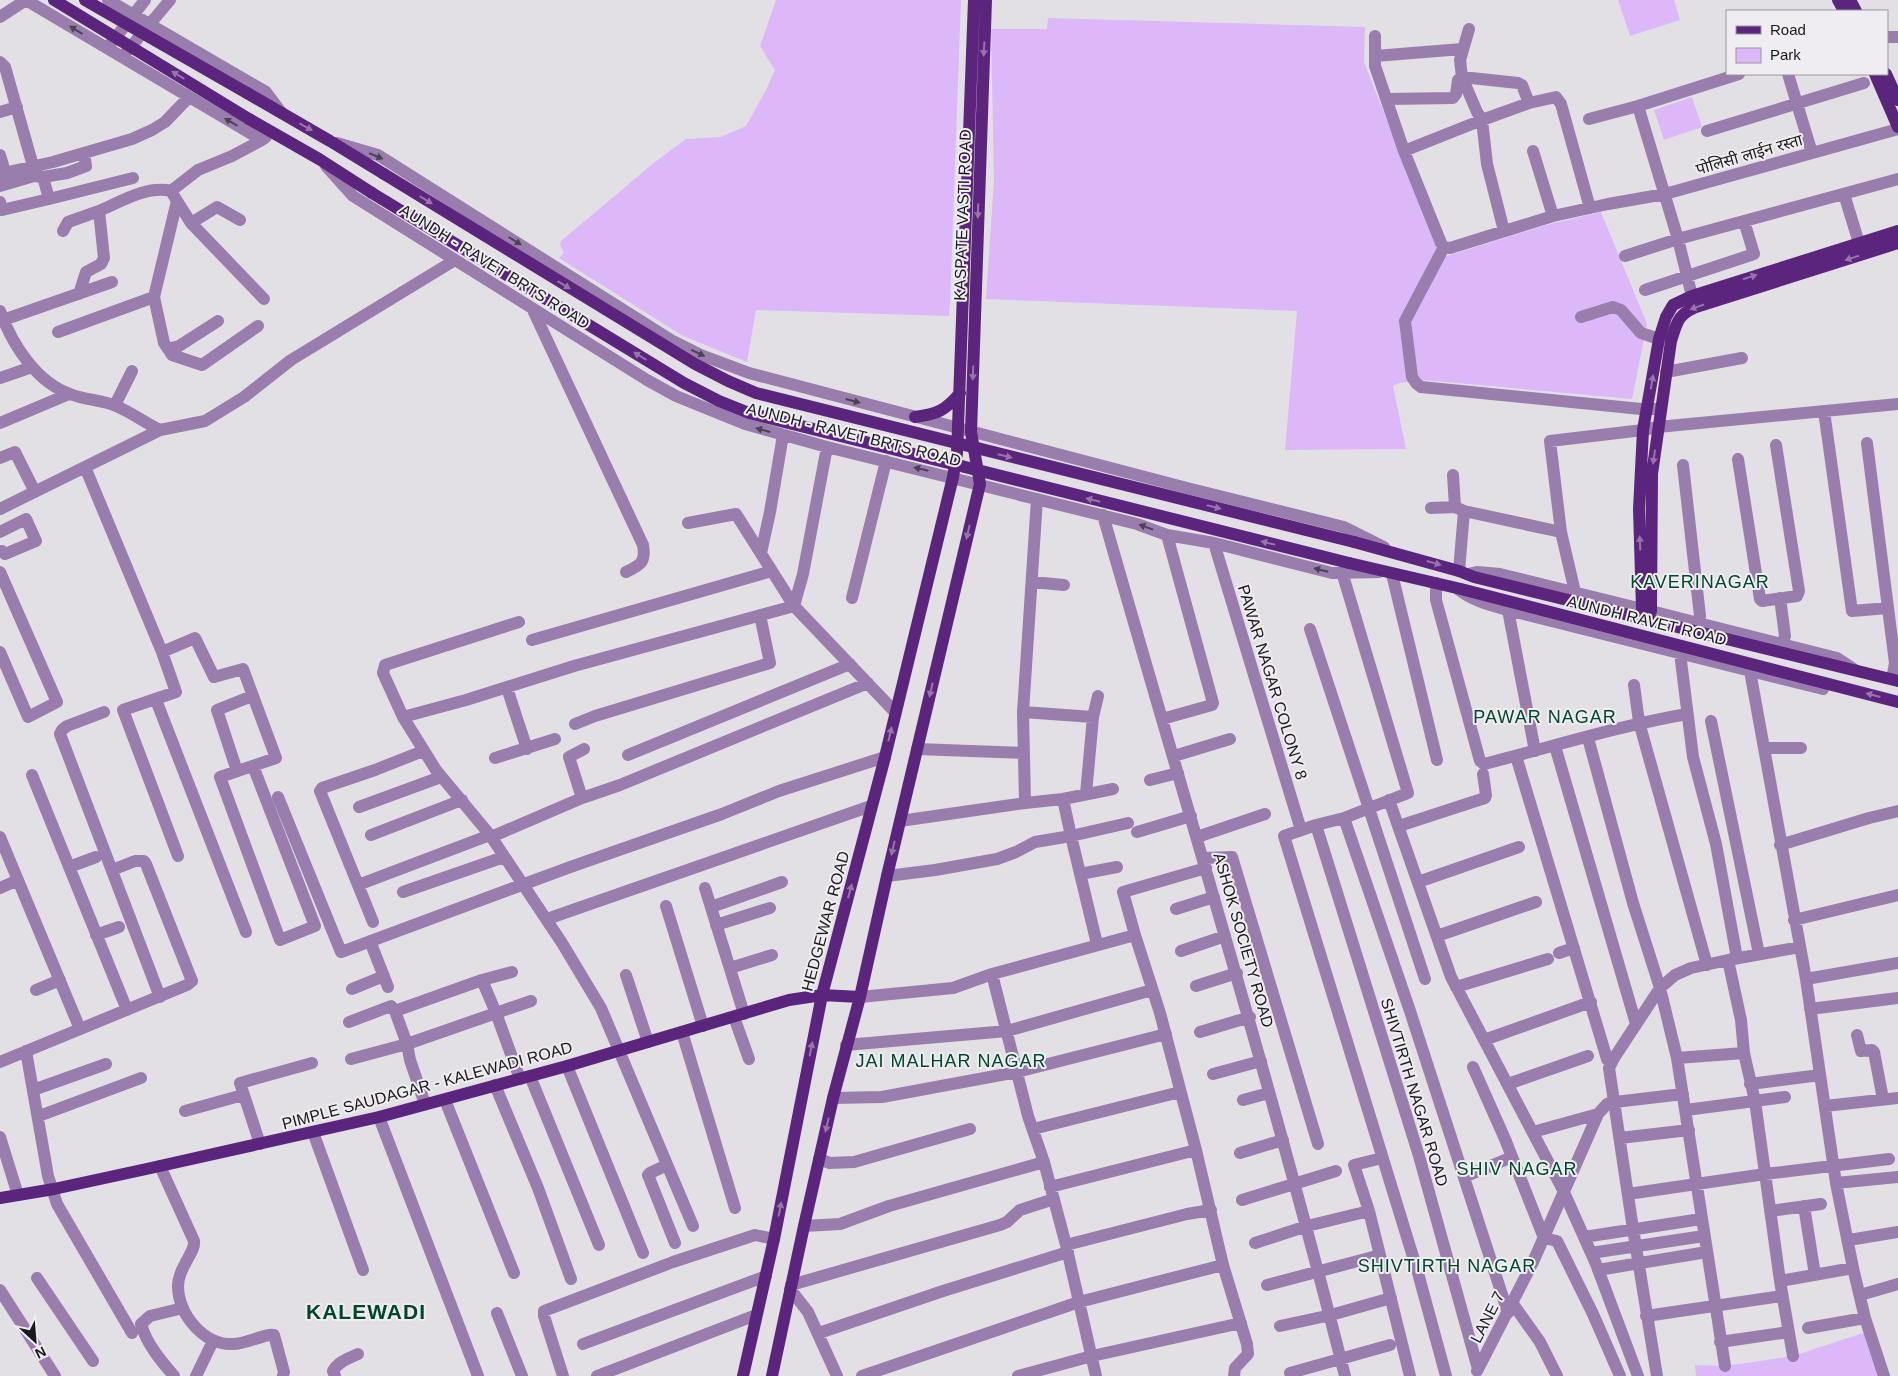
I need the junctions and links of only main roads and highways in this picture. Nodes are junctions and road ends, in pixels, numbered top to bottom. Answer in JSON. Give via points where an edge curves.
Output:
{"nodes":[{"id":1,"x":54,"y":0,"type":"edge"},
{"id":2,"x":85,"y":0,"type":"edge"},
{"id":3,"x":974,"y":0,"type":"edge"},
{"id":4,"x":986,"y":0,"type":"edge"},
{"id":5,"x":1875,"y":75,"type":"edge"},
{"id":6,"x":1886,"y":75,"type":"edge"},
{"id":7,"x":1898,"y":100,"type":"edge"},
{"id":8,"x":1898,"y":128,"type":"edge"},
{"id":9,"x":1898,"y":231,"type":"edge"},
{"id":10,"x":1898,"y":243,"type":"edge"},
{"id":11,"x":970,"y":264,"type":"junction"},
{"id":12,"x":1723,"y":292,"type":"junction"},
{"id":13,"x":960,"y":393,"type":"junction"},
{"id":14,"x":915,"y":417,"type":"road end"},
{"id":15,"x":965,"y":430,"type":"junction"},
{"id":16,"x":1646,"y":586,"type":"junction"},
{"id":17,"x":1646,"y":612,"type":"road end"},
{"id":18,"x":1895,"y":680,"type":"edge"},
{"id":19,"x":1898,"y":702,"type":"edge"},
{"id":20,"x":822,"y":995,"type":"junction"},
{"id":21,"x":860,"y":997,"type":"junction"},
{"id":22,"x":0,"y":1198,"type":"edge"},
{"id":23,"x":743,"y":1376,"type":"edge"},
{"id":24,"x":772,"y":1376,"type":"edge"}],
"edges":[{"from":19,"to":1,"type":"main road","name":"AUNDH RAVET ROAD","one_way":true,"bridge":true,"via":[[1457,588],[1389,573],[1346,568],[749,413],[684,383],[319,159],[268,136],[249,119]]},
{"from":2,"to":18,"type":"main road","name":"AUNDH RAVET ROAD","one_way":true,"bridge":true,"via":[[330,140],[688,360],[756,393]]},
{"from":3,"to":11,"type":"main road","name":"KASPATE VASTI ROAD"},
{"from":4,"to":11,"type":"main road","name":"KASPATE VASTI ROAD","one_way":true},
{"from":5,"to":8,"type":"main road"},
{"from":6,"to":7,"type":"main road"},
{"from":12,"to":9,"type":"main road","one_way":true},
{"from":10,"to":12,"type":"main road","one_way":true},
{"from":11,"to":13,"type":"main road","name":"KASPATE VASTI ROAD"},
{"from":11,"to":15,"type":"main road","name":"KASPATE VASTI ROAD","one_way":true},
{"from":12,"to":16,"type":"main road","one_way":true,"via":[[1682,314],[1671,341],[1652,474]]},
{"from":16,"to":12,"type":"main road","one_way":true,"via":[[1639,509],[1643,430],[1659,339],[1673,305],[1692,296]]},
{"from":13,"to":14,"type":"main road","via":[[943,410]]},
{"from":13,"to":15,"type":"main road","name":"KASPATE VASTI ROAD"},
{"from":20,"to":15,"type":"main road","name":"HEDGEWAR ROAD","one_way":true,"via":[[885,757]]},
{"from":15,"to":21,"type":"main road","one_way":true,"via":[[980,484]]},
{"from":16,"to":17,"type":"main road"},
{"from":20,"to":21,"type":"main road","name":"PIMPLE SAUDAGAR - KALEWADI ROAD"},
{"from":20,"to":22,"type":"main road","name":"PIMPLE SAUDAGAR - KALEWADI ROAD","via":[[789,1000],[445,1100],[260,1144]]},
{"from":23,"to":20,"type":"main road","name":"HEDGEWAR ROAD","one_way":true,"via":[[774,1239]]},
{"from":21,"to":24,"type":"main road","one_way":true,"via":[[833,1098]]}]}
